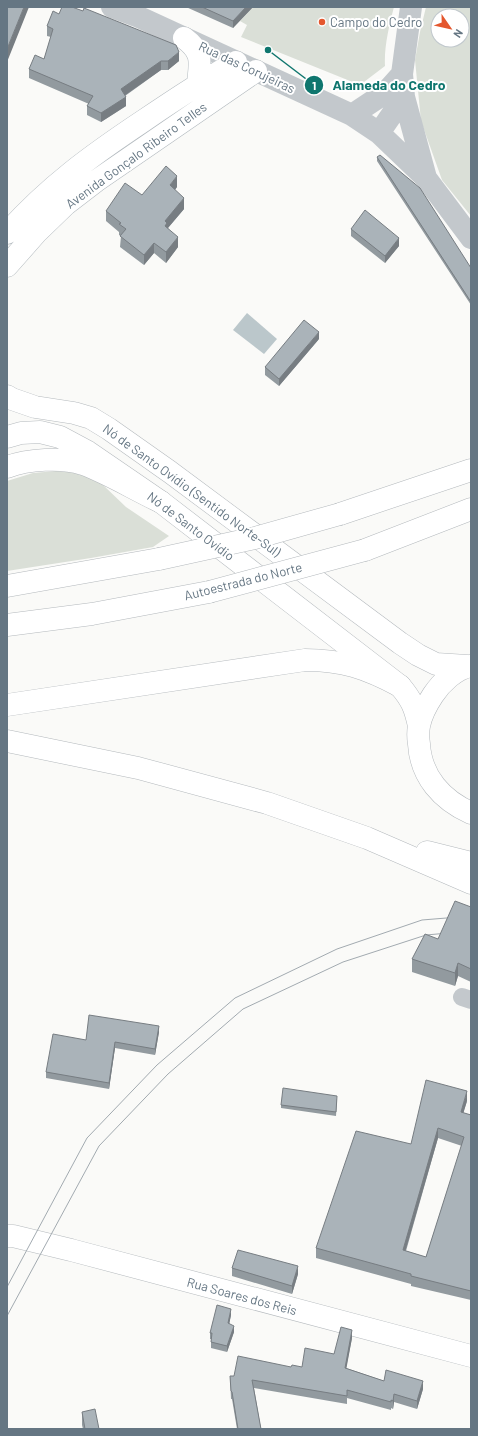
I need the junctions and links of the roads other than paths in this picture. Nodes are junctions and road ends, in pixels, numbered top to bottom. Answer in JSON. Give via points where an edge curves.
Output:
{"nodes":[{"id":1,"x":112,"y":7,"type":"edge"},
{"id":2,"x":411,"y":7,"type":"edge"},
{"id":3,"x":140,"y":12,"type":"edge"},
{"id":4,"x":184,"y":38,"type":"junction"},
{"id":5,"x":236,"y":62,"type":"junction"},
{"id":6,"x":256,"y":71,"type":"junction"},
{"id":7,"x":402,"y":74,"type":"junction"},
{"id":8,"x":198,"y":84,"type":"junction"},
{"id":9,"x":404,"y":97,"type":"junction"},
{"id":10,"x":352,"y":115,"type":"junction"},
{"id":11,"x":380,"y":133,"type":"junction"},
{"id":12,"x":426,"y":178,"type":"junction"},
{"id":13,"x":7,"y":233,"type":"edge"},
{"id":14,"x":471,"y":238,"type":"edge"},
{"id":15,"x":7,"y":266,"type":"edge"},
{"id":16,"x":7,"y":396,"type":"edge"},
{"id":17,"x":7,"y":436,"type":"edge"},
{"id":18,"x":7,"y":467,"type":"edge"},
{"id":19,"x":471,"y":470,"type":"edge"},
{"id":20,"x":161,"y":502,"type":"junction"},
{"id":21,"x":471,"y":509,"type":"edge"},
{"id":22,"x":7,"y":586,"type":"edge"},
{"id":23,"x":7,"y":625,"type":"edge"},
{"id":24,"x":469,"y":666,"type":"edge"},
{"id":25,"x":400,"y":686,"type":"junction"},
{"id":26,"x":7,"y":705,"type":"edge"},
{"id":27,"x":419,"y":726,"type":"junction"},
{"id":28,"x":7,"y":741,"type":"edge"},
{"id":29,"x":471,"y":813,"type":"edge"},
{"id":30,"x":367,"y":838,"type":"junction"},
{"id":31,"x":471,"y":863,"type":"edge"},
{"id":32,"x":471,"y":882,"type":"edge"},
{"id":33,"x":10,"y":1236,"type":"edge"},
{"id":34,"x":471,"y":1356,"type":"edge"}],
"edges":[{"from":1,"to":3,"type":"street","name":"Rua das Corujeiras"},
{"from":2,"to":7,"type":"street"},
{"from":3,"to":4,"type":"street","name":"Rua das Corujeiras"},
{"from":4,"to":5,"type":"street","name":"Rua das Corujeiras"},
{"from":4,"to":8,"type":"main road","name":"Avenida Gonçalo Ribeiro Telles","via":[[194,45],[198,52]]},
{"from":5,"to":6,"type":"street","name":"Rua das Corujeiras"},
{"from":5,"to":8,"type":"main road","name":"Avenida Gonçalo Ribeiro Telles"},
{"from":6,"to":10,"type":"street","name":"Rua das Corujeiras"},
{"from":6,"to":15,"type":"main road","name":"Avenida Gonçalo Ribeiro Telles","via":[[96,181],[37,232]]},
{"from":7,"to":9,"type":"street"},
{"from":7,"to":10,"type":"street","via":[[385,93]]},
{"from":8,"to":13,"type":"main road","name":"Avenida Gonçalo Ribeiro Telles","via":[[53,186]]},
{"from":9,"to":11,"type":"street"},
{"from":9,"to":12,"type":"street"},
{"from":10,"to":11,"type":"street","name":"Rua das Corujeiras"},
{"from":11,"to":12,"type":"street","name":"Rua das Corujeiras"},
{"from":12,"to":14,"type":"street"},
{"from":16,"to":24,"type":"main road","name":"Nó de Santo Ovídio (Sentido Norte-Sul)","via":[[35,407],[91,418],[110,429],[400,644],[436,664]]},
{"from":17,"to":20,"type":"main road","name":"Nó de Santo Ovídio","via":[[40,432],[60,437],[88,452]]},
{"from":18,"to":20,"type":"main road","via":[[43,460],[82,464]]},
{"from":19,"to":22,"type":"main road","bridge":true,"via":[[340,514],[255,538],[159,559]]},
{"from":20,"to":25,"type":"main road","name":"Nó de Santo Ovídio"},
{"from":21,"to":23,"type":"main road","name":"Autoestrada do Norte","bridge":true,"via":[[365,550],[209,592],[92,614]]},
{"from":24,"to":27,"type":"main road","via":[[449,677],[436,690]]},
{"from":25,"to":26,"type":"main road","via":[[374,672],[348,664],[305,660]]},
{"from":25,"to":27,"type":"main road","name":"Nó de Santo Ovídio","via":[[416,710]]},
{"from":27,"to":29,"type":"main road","via":[[420,754],[431,781],[446,798]]},
{"from":28,"to":30,"type":"main road","via":[[124,765],[209,787],[267,803]]},
{"from":30,"to":31,"type":"main road"},
{"from":30,"to":32,"type":"main road"},
{"from":33,"to":34,"type":"main road","name":"Rua Soares dos Reis"}]}
